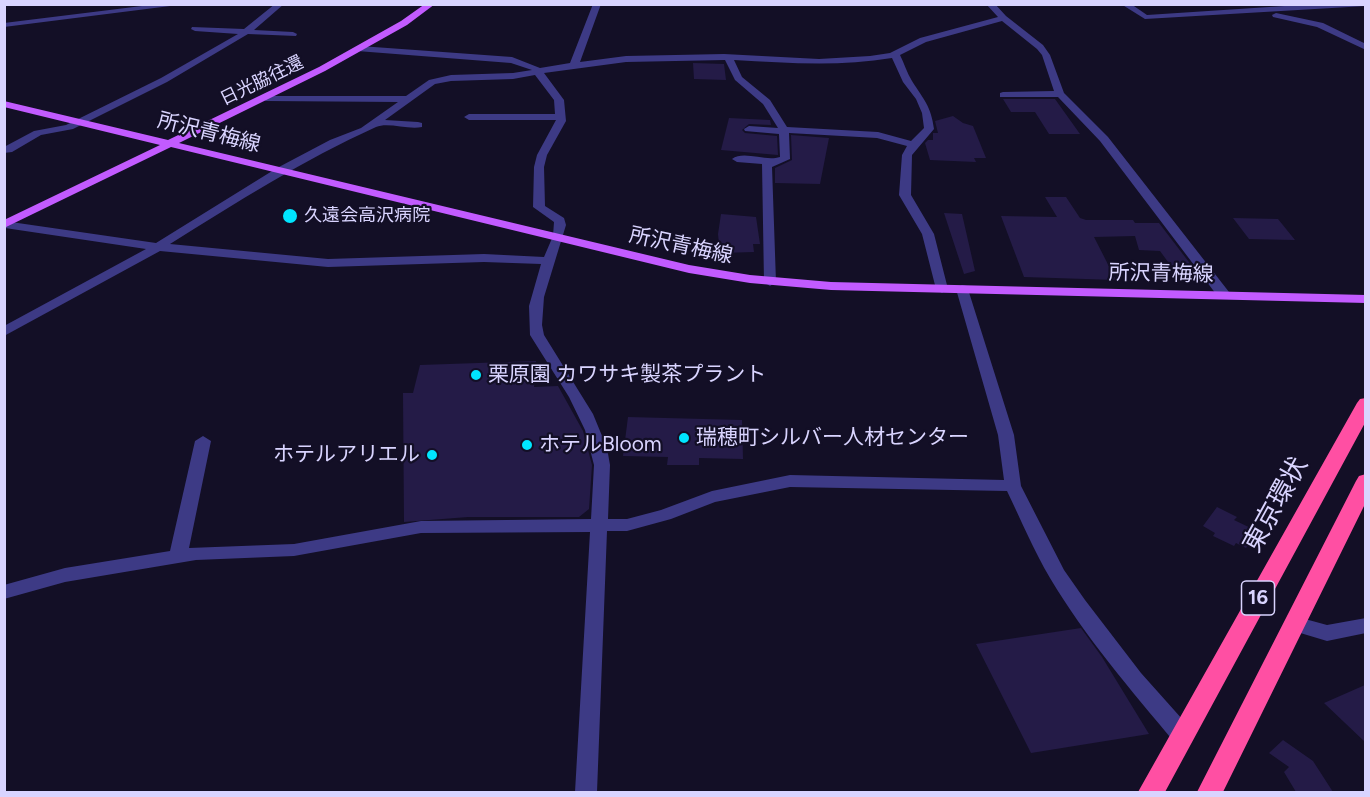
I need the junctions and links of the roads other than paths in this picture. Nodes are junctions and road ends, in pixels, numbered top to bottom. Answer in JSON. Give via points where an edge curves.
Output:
{"nodes":[{"id":1,"x":81,"y":4,"type":"edge"},
{"id":2,"x":182,"y":4,"type":"edge"},
{"id":3,"x":280,"y":4,"type":"edge"},
{"id":4,"x":431,"y":4,"type":"edge"},
{"id":5,"x":597,"y":4,"type":"edge"},
{"id":6,"x":990,"y":4,"type":"edge"},
{"id":7,"x":1125,"y":4,"type":"edge"},
{"id":8,"x":1185,"y":4,"type":"edge"},
{"id":9,"x":1240,"y":4,"type":"edge"},
{"id":10,"x":1363,"y":4,"type":"edge"},
{"id":11,"x":1257,"y":11,"type":"junction"},
{"id":12,"x":1202,"y":14,"type":"junction"},
{"id":13,"x":66,"y":17,"type":"junction"},
{"id":14,"x":1003,"y":18,"type":"junction"},
{"id":15,"x":4,"y":25,"type":"edge"},
{"id":16,"x":195,"y":29,"type":"dead end"},
{"id":17,"x":247,"y":32,"type":"junction"},
{"id":18,"x":293,"y":34,"type":"dead end"},
{"id":19,"x":1365,"y":48,"type":"edge"},
{"id":20,"x":360,"y":49,"type":"junction"},
{"id":21,"x":896,"y":54,"type":"junction"},
{"id":22,"x":729,"y":57,"type":"junction"},
{"id":23,"x":574,"y":64,"type":"junction"},
{"id":24,"x":538,"y":71,"type":"junction"},
{"id":25,"x":1060,"y":94,"type":"junction"},
{"id":26,"x":1003,"y":95,"type":"dead end"},
{"id":27,"x":266,"y":98,"type":"junction"},
{"id":28,"x":406,"y":99,"type":"junction"},
{"id":29,"x":4,"y":104,"type":"edge"},
{"id":30,"x":469,"y":117,"type":"dead end"},
{"id":31,"x":560,"y":117,"type":"junction"},
{"id":32,"x":80,"y":122,"type":"junction"},
{"id":33,"x":376,"y":123,"type":"junction"},
{"id":34,"x":418,"y":125,"type":"dead end"},
{"id":35,"x":749,"y":129,"type":"dead end"},
{"id":36,"x":784,"y":131,"type":"junction"},
{"id":37,"x":172,"y":144,"type":"junction"},
{"id":38,"x":914,"y":145,"type":"junction"},
{"id":39,"x":6,"y":151,"type":"edge"},
{"id":40,"x":737,"y":159,"type":"dead end"},
{"id":41,"x":772,"y":162,"type":"junction"},
{"id":42,"x":280,"y":170,"type":"junction"},
{"id":43,"x":5,"y":225,"type":"edge"},
{"id":44,"x":558,"y":238,"type":"junction"},
{"id":45,"x":158,"y":247,"type":"junction"},
{"id":46,"x":549,"y":261,"type":"junction"},
{"id":47,"x":770,"y":282,"type":"junction"},
{"id":48,"x":942,"y":289,"type":"junction"},
{"id":49,"x":962,"y":289,"type":"junction"},
{"id":50,"x":1224,"y":295,"type":"junction"},
{"id":51,"x":1365,"y":299,"type":"edge"},
{"id":52,"x":4,"y":332,"type":"edge"},
{"id":53,"x":1365,"y":403,"type":"edge"},
{"id":54,"x":202,"y":441,"type":"dead end"},
{"id":55,"x":1365,"y":481,"type":"edge"},
{"id":56,"x":1012,"y":486,"type":"junction"},
{"id":57,"x":601,"y":524,"type":"junction"},
{"id":58,"x":178,"y":556,"type":"junction"},
{"id":59,"x":4,"y":592,"type":"edge"},
{"id":60,"x":1294,"y":624,"type":"junction"},
{"id":61,"x":1365,"y":625,"type":"edge"},
{"id":62,"x":1183,"y":736,"type":"junction"},
{"id":63,"x":586,"y":792,"type":"edge"},
{"id":64,"x":1151,"y":792,"type":"edge"},
{"id":65,"x":1210,"y":792,"type":"edge"}],
"edges":[{"from":1,"to":13,"type":"street"},
{"from":2,"to":13,"type":"street"},
{"from":3,"to":17,"type":"street"},
{"from":4,"to":20,"type":"main road","name":"日光脇往還"},
{"from":5,"to":23,"type":"street"},
{"from":6,"to":14,"type":"street"},
{"from":7,"to":12,"type":"street","via":[[1145,16]]},
{"from":8,"to":12,"type":"street"},
{"from":9,"to":11,"type":"street"},
{"from":10,"to":11,"type":"street"},
{"from":11,"to":12,"type":"street"},
{"from":11,"to":19,"type":"street","via":[[1320,25]]},
{"from":13,"to":15,"type":"street"},
{"from":14,"to":21,"type":"street","via":[[923,40]]},
{"from":14,"to":25,"type":"street","via":[[1040,47]]},
{"from":16,"to":17,"type":"street"},
{"from":17,"to":18,"type":"street"},
{"from":17,"to":32,"type":"street"},
{"from":20,"to":24,"type":"street","via":[[512,60]]},
{"from":20,"to":27,"type":"main road","name":"日光脇往還"},
{"from":21,"to":22,"type":"street","via":[[819,62]]},
{"from":21,"to":38,"type":"street","via":[[927,112],[929,129]]},
{"from":22,"to":23,"type":"street"},
{"from":22,"to":36,"type":"street","via":[[738,78],[767,102]]},
{"from":23,"to":24,"type":"street"},
{"from":24,"to":28,"type":"street","via":[[443,79],[425,85]]},
{"from":24,"to":31,"type":"street","via":[[559,100]]},
{"from":25,"to":26,"type":"street"},
{"from":25,"to":50,"type":"street","via":[[1104,139]]},
{"from":27,"to":28,"type":"street"},
{"from":27,"to":37,"type":"main road","name":"日光脇往還"},
{"from":28,"to":33,"type":"street"},
{"from":29,"to":32,"type":"main road","name":"所沢青梅線"},
{"from":30,"to":31,"type":"street"},
{"from":31,"to":44,"type":"street","via":[[542,155],[538,184],[539,207],[560,220]]},
{"from":32,"to":37,"type":"main road","name":"所沢青梅線"},
{"from":32,"to":39,"type":"street","via":[[38,133]]},
{"from":33,"to":34,"type":"street"},
{"from":33,"to":42,"type":"street"},
{"from":35,"to":36,"type":"street"},
{"from":36,"to":38,"type":"street","via":[[878,135]]},
{"from":36,"to":41,"type":"street","via":[[785,159]]},
{"from":37,"to":42,"type":"main road","name":"所沢青梅線"},
{"from":37,"to":43,"type":"main road","name":"日光脇往還"},
{"from":38,"to":48,"type":"street","via":[[907,155],[905,195],[928,234]]},
{"from":40,"to":41,"type":"street"},
{"from":41,"to":47,"type":"street","via":[[767,165]]},
{"from":42,"to":44,"type":"main road","name":"所沢青梅線"},
{"from":42,"to":45,"type":"street"},
{"from":43,"to":45,"type":"street"},
{"from":44,"to":46,"type":"street"},
{"from":44,"to":47,"type":"main road","name":"所沢青梅線","via":[[689,269]]},
{"from":45,"to":46,"type":"street","via":[[328,262],[484,258]]},
{"from":45,"to":52,"type":"street"},
{"from":46,"to":57,"type":"street","via":[[534,306],[537,335],[600,444]]},
{"from":47,"to":48,"type":"main road","name":"所沢青梅線"},
{"from":48,"to":49,"type":"main road","name":"所沢青梅線"},
{"from":49,"to":50,"type":"main road","name":"所沢青梅線"},
{"from":49,"to":56,"type":"street","via":[[1006,435]]},
{"from":50,"to":51,"type":"main road","name":"所沢青梅線"},
{"from":53,"to":62,"type":"highway","name":"東京環状","number":"16"},
{"from":54,"to":58,"type":"street"},
{"from":55,"to":60,"type":"highway","number":"16"},
{"from":56,"to":57,"type":"street","via":[[790,481],[712,497],[665,516],[627,525]]},
{"from":56,"to":62,"type":"street","via":[[1057,574],[1078,605]]},
{"from":57,"to":58,"type":"street","via":[[436,526],[294,550]]},
{"from":57,"to":63,"type":"street"},
{"from":58,"to":59,"type":"street","via":[[64,575]]},
{"from":60,"to":61,"type":"street","via":[[1328,633]]},
{"from":60,"to":65,"type":"highway","number":"16"},
{"from":62,"to":64,"type":"highway","name":"東京環状","number":"16"}]}
